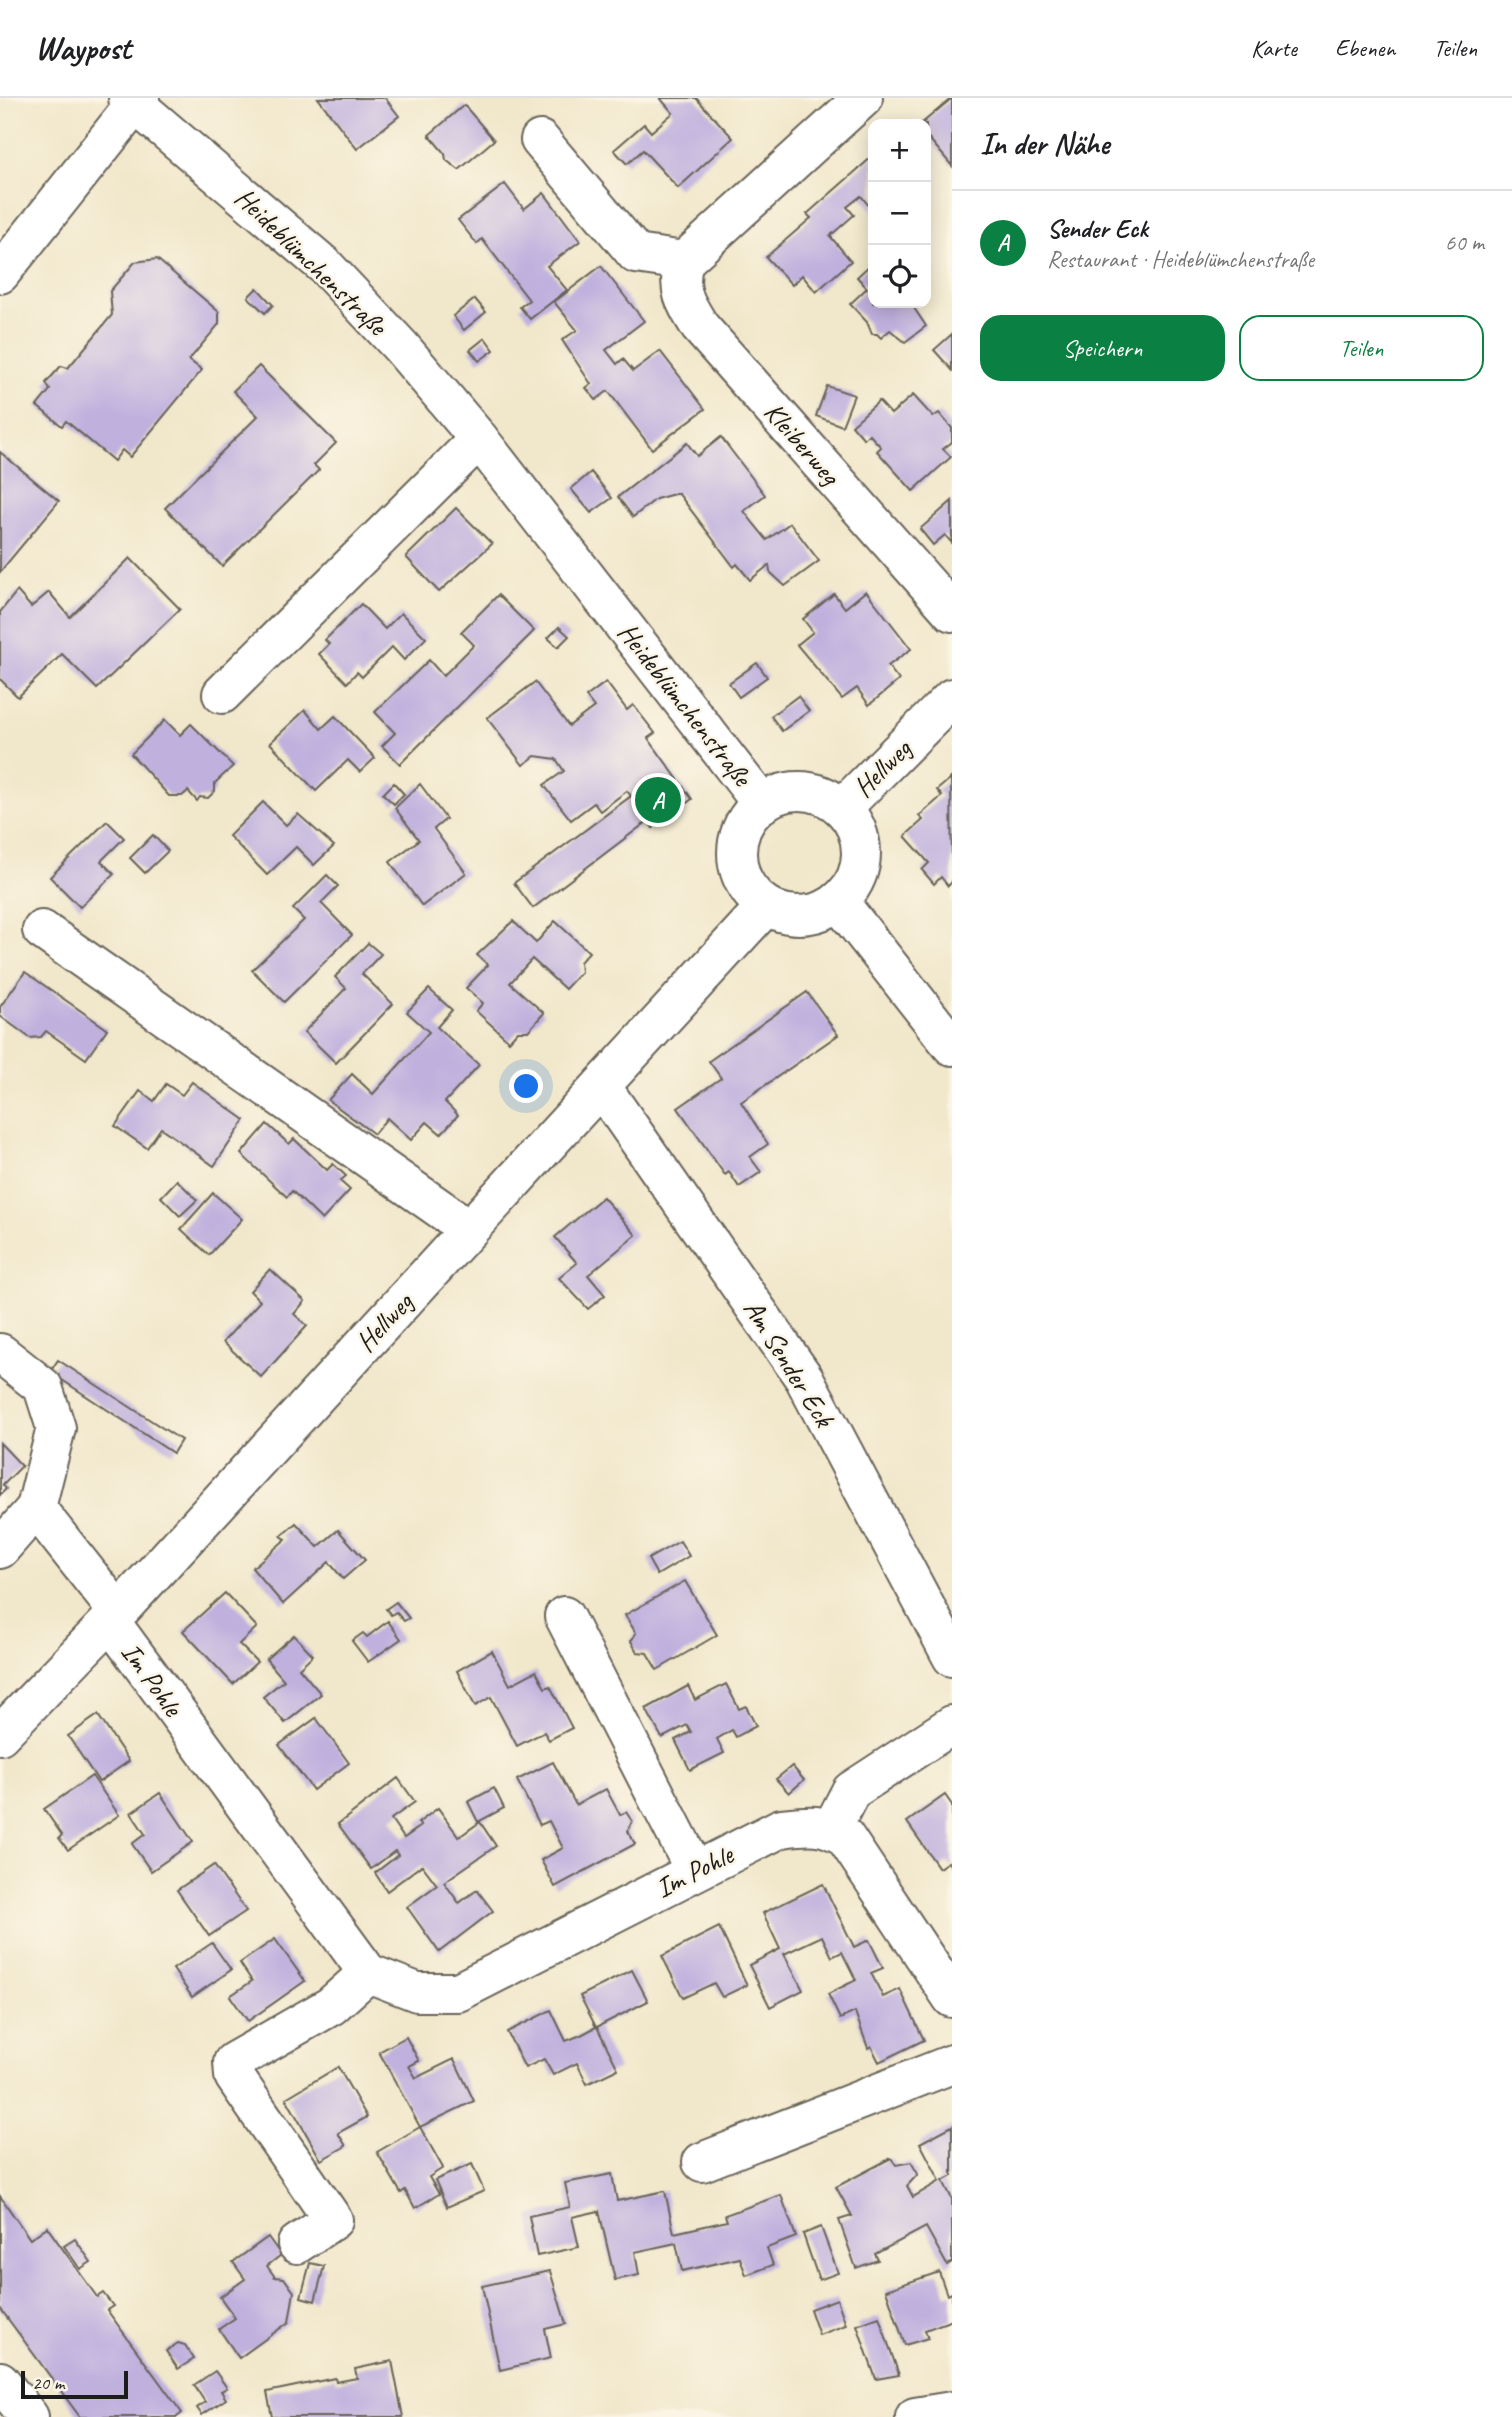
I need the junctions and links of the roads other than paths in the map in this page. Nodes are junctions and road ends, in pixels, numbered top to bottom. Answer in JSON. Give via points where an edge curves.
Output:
{"nodes":[{"id":1,"x":863,"y":98,"type":"edge"},
{"id":2,"x":135,"y":100,"type":"edge"},
{"id":3,"x":540,"y":140,"type":"dead end"},
{"id":4,"x":684,"y":261,"type":"junction"},
{"id":5,"x":0,"y":274,"type":"edge"},
{"id":6,"x":479,"y":439,"type":"junction"},
{"id":7,"x":952,"y":612,"type":"edge"},
{"id":8,"x":222,"y":695,"type":"dead end"},
{"id":9,"x":952,"y":698,"type":"edge"},
{"id":10,"x":762,"y":804,"type":"junction"},
{"id":11,"x":842,"y":808,"type":"junction"},
{"id":12,"x":839,"y":902,"type":"junction"},
{"id":13,"x":766,"y":906,"type":"junction"},
{"id":14,"x":42,"y":930,"type":"dead end"},
{"id":15,"x":952,"y":1046,"type":"edge"},
{"id":16,"x":601,"y":1086,"type":"junction"},
{"id":17,"x":469,"y":1229,"type":"junction"},
{"id":18,"x":0,"y":1353,"type":"edge"},
{"id":19,"x":36,"y":1508,"type":"junction"},
{"id":20,"x":0,"y":1549,"type":"edge"},
{"id":21,"x":564,"y":1616,"type":"dead end"},
{"id":22,"x":114,"y":1617,"type":"junction"},
{"id":23,"x":952,"y":1657,"type":"edge"},
{"id":24,"x":952,"y":1725,"type":"edge"},
{"id":25,"x":0,"y":1735,"type":"edge"},
{"id":26,"x":832,"y":1828,"type":"junction"},
{"id":27,"x":695,"y":1871,"type":"junction"},
{"id":28,"x":368,"y":1973,"type":"junction"},
{"id":29,"x":952,"y":1998,"type":"edge"},
{"id":30,"x":952,"y":2064,"type":"edge"},
{"id":31,"x":702,"y":2162,"type":"dead end"},
{"id":32,"x":297,"y":2244,"type":"dead end"},
{"id":33,"x":0,"y":2381,"type":"edge"},
{"id":34,"x":952,"y":2411,"type":"edge"},
{"id":35,"x":29,"y":2417,"type":"edge"},
{"id":36,"x":915,"y":2417,"type":"edge"}],
"edges":[{"from":1,"to":4,"type":"street"},
{"from":2,"to":5,"type":"street"},
{"from":2,"to":6,"type":"street","name":"Heideblümchenstraße","via":[[325,266]]},
{"from":3,"to":4,"type":"street","via":[[636,254]]},
{"from":4,"to":7,"type":"street","name":"Kleiberweg","via":[[679,278],[685,303],[700,327]]},
{"from":6,"to":8,"type":"street"},
{"from":6,"to":10,"type":"street","name":"Heideblümchenstraße"},
{"from":9,"to":11,"type":"street","name":"Hellweg"},
{"from":10,"to":11,"type":"street","via":[[781,794],[803,791],[824,796]]},
{"from":10,"to":13,"type":"street","via":[[748,818],[737,856],[741,876]]},
{"from":11,"to":12,"type":"street","via":[[855,825],[861,845],[857,876]]},
{"from":12,"to":13,"type":"street","via":[[803,916]]},
{"from":12,"to":15,"type":"street"},
{"from":13,"to":16,"type":"street","name":"Hellweg"},
{"from":14,"to":17,"type":"street"},
{"from":16,"to":17,"type":"street","name":"Hellweg"},
{"from":16,"to":23,"type":"street","name":"Am Sender Eck","via":[[804,1378]]},
{"from":17,"to":22,"type":"street","name":"Hellweg"},
{"from":18,"to":19,"type":"street","via":[[43,1387],[56,1429]]},
{"from":19,"to":20,"type":"street"},
{"from":19,"to":22,"type":"street","name":"Im Pohle"},
{"from":21,"to":27,"type":"street"},
{"from":22,"to":25,"type":"street","name":"Hellweg"},
{"from":22,"to":28,"type":"street","name":"Im Pohle"},
{"from":24,"to":26,"type":"street","via":[[851,1791]]},
{"from":26,"to":27,"type":"street","name":"Im Pohle","via":[[814,1824],[781,1828]]},
{"from":26,"to":29,"type":"street","via":[[845,1837]]},
{"from":27,"to":28,"type":"street","name":"Im Pohle","via":[[458,1992],[417,1992]]},
{"from":28,"to":32,"type":"street","via":[[331,2006],[233,2062],[234,2076],[333,2220]]},
{"from":30,"to":31,"type":"street"},
{"from":33,"to":35,"type":"street"},
{"from":34,"to":36,"type":"street"}]}
